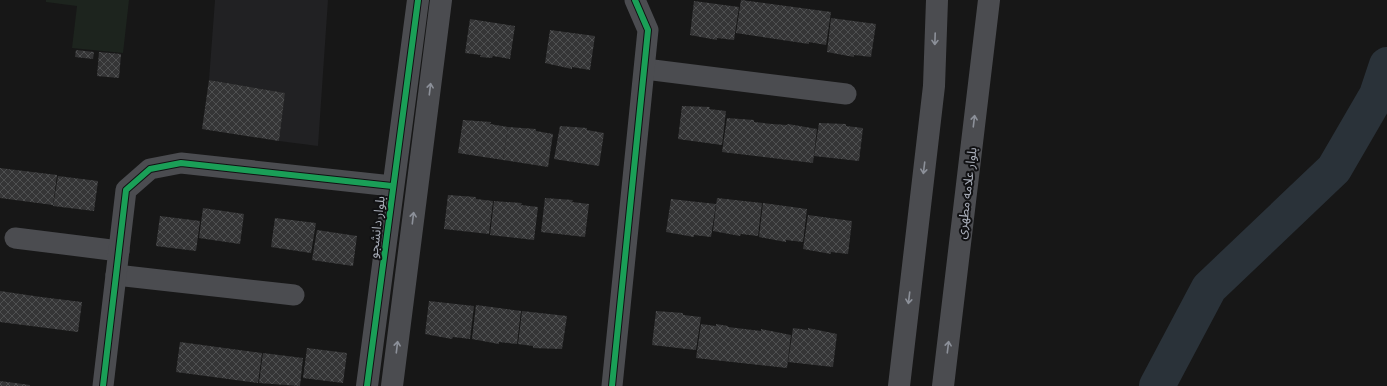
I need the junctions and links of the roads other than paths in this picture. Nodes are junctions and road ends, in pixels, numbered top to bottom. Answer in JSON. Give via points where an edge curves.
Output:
{"nodes":[{"id":1,"x":418,"y":0,"type":"edge"},
{"id":2,"x":441,"y":0,"type":"edge"},
{"id":3,"x":635,"y":0,"type":"edge"},
{"id":4,"x":937,"y":0,"type":"edge"},
{"id":5,"x":989,"y":0,"type":"edge"},
{"id":6,"x":644,"y":69,"type":"junction"},
{"id":7,"x":846,"y":94,"type":"dead end"},
{"id":8,"x":392,"y":186,"type":"junction"},
{"id":9,"x":15,"y":238,"type":"dead end"},
{"id":10,"x":119,"y":251,"type":"junction"},
{"id":11,"x":116,"y":275,"type":"junction"},
{"id":12,"x":294,"y":295,"type":"dead end"},
{"id":13,"x":102,"y":386,"type":"edge"},
{"id":14,"x":367,"y":386,"type":"edge"},
{"id":15,"x":392,"y":386,"type":"edge"},
{"id":16,"x":612,"y":386,"type":"edge"},
{"id":17,"x":899,"y":386,"type":"edge"},
{"id":18,"x":943,"y":386,"type":"edge"}],
"edges":[{"from":1,"to":8,"type":"street","name":"بلوار دانشجو"},
{"from":15,"to":2,"type":"street","one_way":true},
{"from":3,"to":6,"type":"street","via":[[648,30]]},
{"from":4,"to":17,"type":"street","one_way":true,"via":[[934,86]]},
{"from":18,"to":5,"type":"street","name":"بلوار علامه مطهری","one_way":true},
{"from":6,"to":7,"type":"street"},
{"from":6,"to":16,"type":"street"},
{"from":8,"to":10,"type":"street","via":[[181,163],[150,169],[126,190]]},
{"from":8,"to":14,"type":"street","name":"بلوار دانشجو"},
{"from":9,"to":10,"type":"street"},
{"from":10,"to":11,"type":"street"},
{"from":11,"to":12,"type":"street"},
{"from":11,"to":13,"type":"street"}]}
